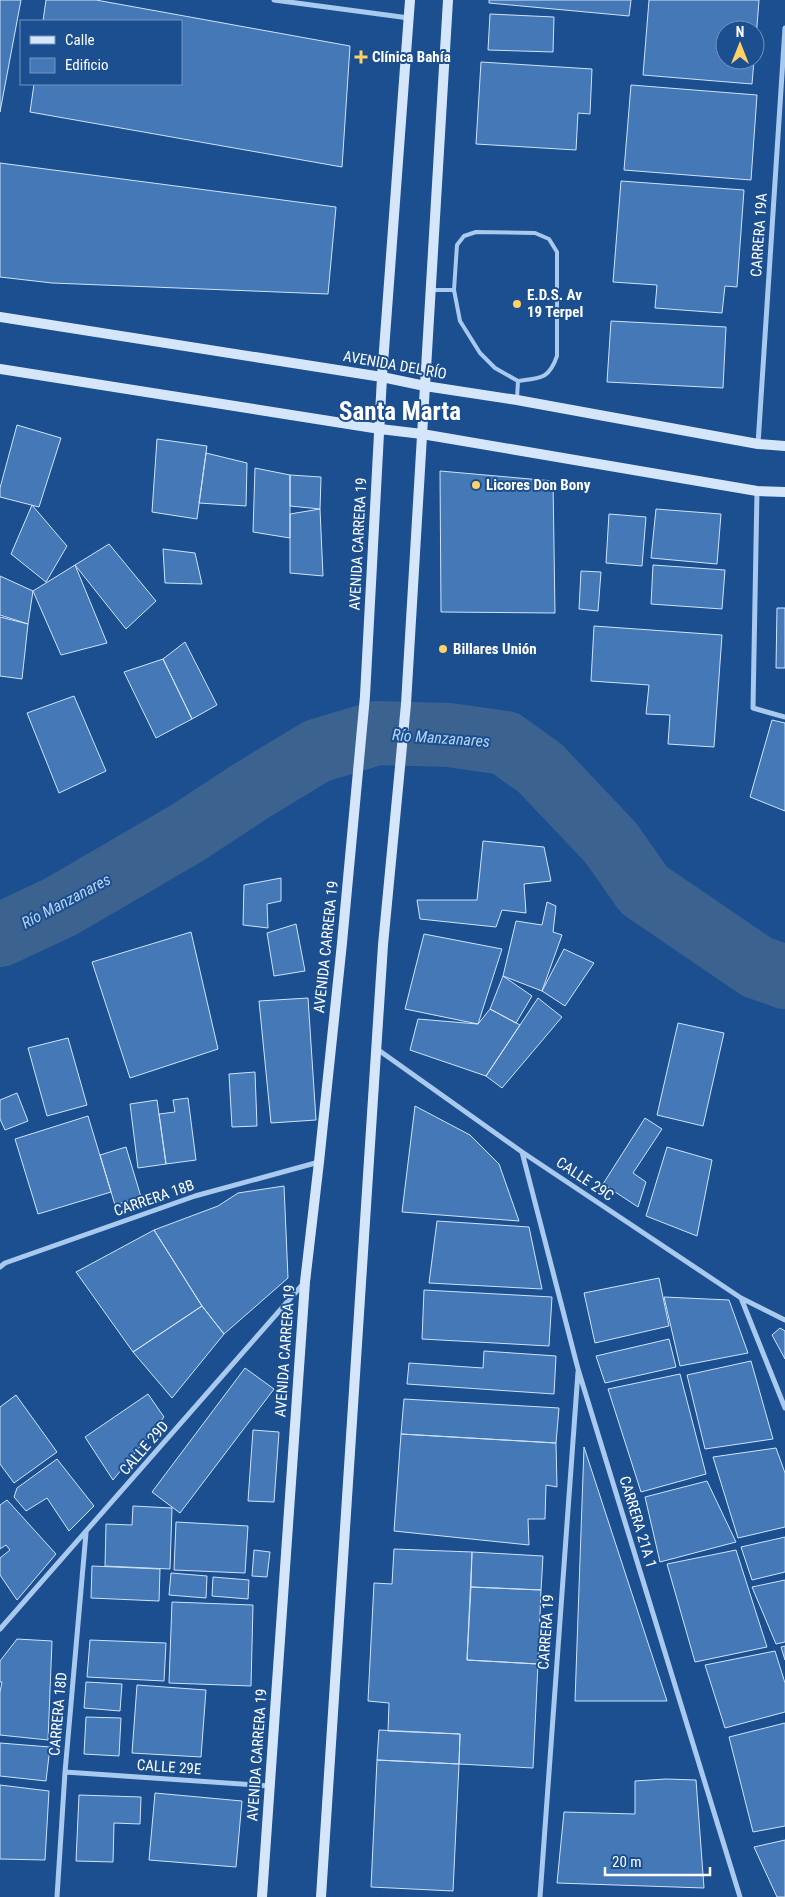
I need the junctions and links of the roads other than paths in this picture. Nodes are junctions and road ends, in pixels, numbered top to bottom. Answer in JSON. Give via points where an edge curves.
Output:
{"nodes":[{"id":1,"x":274,"y":0,"type":"edge"},
{"id":2,"x":410,"y":0,"type":"edge"},
{"id":3,"x":448,"y":0,"type":"edge"},
{"id":4,"x":409,"y":18,"type":"junction"},
{"id":5,"x":785,"y":28,"type":"edge"},
{"id":6,"x":432,"y":290,"type":"junction"},
{"id":7,"x":454,"y":290,"type":"junction"},
{"id":8,"x":0,"y":317,"type":"edge"},
{"id":9,"x":0,"y":370,"type":"edge"},
{"id":10,"x":382,"y":377,"type":"junction"},
{"id":11,"x":518,"y":381,"type":"junction"},
{"id":12,"x":425,"y":386,"type":"junction"},
{"id":13,"x":517,"y":400,"type":"junction"},
{"id":14,"x":380,"y":430,"type":"junction"},
{"id":15,"x":422,"y":434,"type":"junction"},
{"id":16,"x":758,"y":444,"type":"junction"},
{"id":17,"x":785,"y":446,"type":"edge"},
{"id":18,"x":757,"y":491,"type":"junction"},
{"id":19,"x":785,"y":492,"type":"edge"},
{"id":20,"x":785,"y":716,"type":"edge"},
{"id":21,"x":377,"y":1050,"type":"junction"},
{"id":22,"x":522,"y":1152,"type":"junction"},
{"id":23,"x":320,"y":1162,"type":"junction"},
{"id":24,"x":0,"y":1267,"type":"edge"},
{"id":25,"x":305,"y":1282,"type":"junction"},
{"id":26,"x":741,"y":1298,"type":"junction"},
{"id":27,"x":785,"y":1320,"type":"edge"},
{"id":28,"x":578,"y":1369,"type":"junction"},
{"id":29,"x":785,"y":1408,"type":"edge"},
{"id":30,"x":86,"y":1533,"type":"junction"},
{"id":31,"x":0,"y":1630,"type":"edge"},
{"id":32,"x":66,"y":1772,"type":"junction"},
{"id":33,"x":270,"y":1786,"type":"junction"},
{"id":34,"x":57,"y":1897,"type":"edge"},
{"id":35,"x":262,"y":1897,"type":"edge"},
{"id":36,"x":321,"y":1897,"type":"edge"},
{"id":37,"x":540,"y":1897,"type":"edge"},
{"id":38,"x":740,"y":1897,"type":"edge"}],
"edges":[{"from":1,"to":4,"type":"street"},
{"from":2,"to":4,"type":"main road","name":"AVENIDA CARRERA 19"},
{"from":3,"to":6,"type":"main road"},
{"from":4,"to":10,"type":"main road","name":"AVENIDA CARRERA 19"},
{"from":5,"to":16,"type":"street","name":"CARRERA 19A"},
{"from":6,"to":7,"type":"lane"},
{"from":6,"to":12,"type":"main road"},
{"from":7,"to":11,"type":"lane","via":[[460,321],[480,353],[495,368]]},
{"from":7,"to":11,"type":"lane","via":[[457,246],[464,236],[476,232],[535,233],[549,238],[557,252],[557,356],[553,369],[542,378]]},
{"from":8,"to":10,"type":"main road","name":"AVENIDA DEL RÍO"},
{"from":9,"to":14,"type":"main road"},
{"from":10,"to":12,"type":"main road","name":"AVENIDA DEL RÍO"},
{"from":10,"to":14,"type":"main road","name":"AVENIDA CARRERA 19"},
{"from":11,"to":13,"type":"lane"},
{"from":12,"to":13,"type":"main road","name":"AVENIDA DEL RÍO"},
{"from":12,"to":15,"type":"main road"},
{"from":13,"to":16,"type":"main road","name":"AVENIDA DEL RÍO"},
{"from":14,"to":15,"type":"main road"},
{"from":14,"to":23,"type":"main road","name":"AVENIDA CARRERA 19","via":[[365,696]]},
{"from":15,"to":18,"type":"main road"},
{"from":15,"to":21,"type":"main road","via":[[406,704],[383,945]]},
{"from":16,"to":17,"type":"main road","name":"AVENIDA DEL RÍO"},
{"from":18,"to":19,"type":"main road"},
{"from":18,"to":20,"type":"street","via":[[753,708]]},
{"from":21,"to":22,"type":"street","name":"CALLE 29C"},
{"from":21,"to":36,"type":"main road"},
{"from":22,"to":26,"type":"street","name":"CALLE 29C"},
{"from":22,"to":28,"type":"street","name":"CARRERA 21A 1"},
{"from":23,"to":24,"type":"street","name":"CARRERA 18B","via":[[195,1196],[4,1262]]},
{"from":23,"to":25,"type":"main road","name":"AVENIDA CARRERA 19"},
{"from":25,"to":30,"type":"street","name":"CALLE 29D"},
{"from":25,"to":33,"type":"main road","name":"AVENIDA CARRERA 19"},
{"from":26,"to":27,"type":"street","name":"CALLE 29C"},
{"from":26,"to":29,"type":"street"},
{"from":28,"to":37,"type":"street","name":"CARRERA 19"},
{"from":28,"to":38,"type":"street","name":"CARRERA 21A 1"},
{"from":30,"to":31,"type":"street","name":"CALLE 29D"},
{"from":30,"to":32,"type":"street","name":"CARRERA 18D"},
{"from":32,"to":33,"type":"street","name":"CALLE 29E"},
{"from":32,"to":34,"type":"street","name":"CARRERA 18D"},
{"from":33,"to":35,"type":"main road","name":"AVENIDA CARRERA 19"}]}
